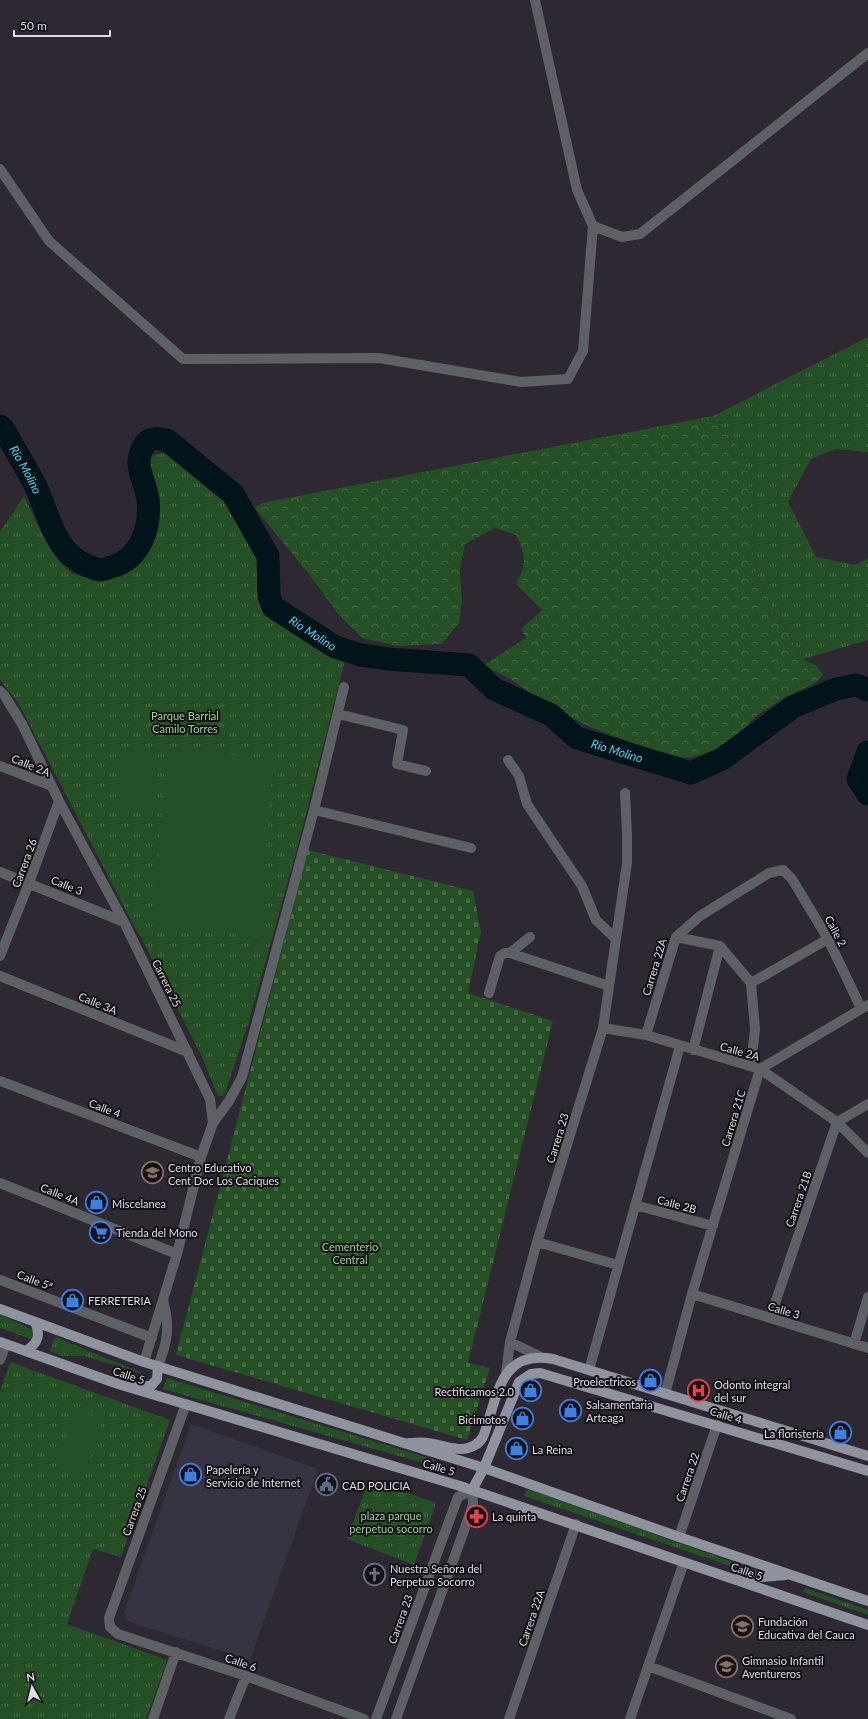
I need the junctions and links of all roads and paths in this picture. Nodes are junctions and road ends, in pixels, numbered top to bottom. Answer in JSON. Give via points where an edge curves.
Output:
{"nodes":[{"id":1,"x":535,"y":0,"type":"edge"},
{"id":2,"x":868,"y":53,"type":"edge"},
{"id":3,"x":0,"y":169,"type":"edge"},
{"id":4,"x":593,"y":226,"type":"junction"},
{"id":5,"x":344,"y":687,"type":"dead end"},
{"id":6,"x":2,"y":693,"type":"edge"},
{"id":7,"x":338,"y":714,"type":"junction"},
{"id":8,"x":508,"y":760,"type":"dead end"},
{"id":9,"x":0,"y":766,"type":"edge"},
{"id":10,"x":426,"y":770,"type":"dead end"},
{"id":11,"x":52,"y":786,"type":"junction"},
{"id":12,"x":625,"y":793,"type":"dead end"},
{"id":13,"x":59,"y":801,"type":"junction"},
{"id":14,"x":314,"y":810,"type":"junction"},
{"id":15,"x":471,"y":848,"type":"dead end"},
{"id":16,"x":783,"y":870,"type":"joint"},
{"id":17,"x":0,"y":872,"type":"edge"},
{"id":18,"x":29,"y":883,"type":"junction"},
{"id":19,"x":124,"y":922,"type":"junction"},
{"id":20,"x":530,"y":937,"type":"dead end"},
{"id":21,"x":676,"y":937,"type":"junction"},
{"id":22,"x":828,"y":939,"type":"junction"},
{"id":23,"x":616,"y":940,"type":"junction"},
{"id":24,"x":720,"y":946,"type":"junction"},
{"id":25,"x":510,"y":953,"type":"junction"},
{"id":26,"x":0,"y":956,"type":"edge"},
{"id":27,"x":0,"y":976,"type":"edge"},
{"id":28,"x":752,"y":983,"type":"junction"},
{"id":29,"x":609,"y":986,"type":"junction"},
{"id":30,"x":489,"y":993,"type":"dead end"},
{"id":31,"x":864,"y":1007,"type":"edge"},
{"id":32,"x":604,"y":1028,"type":"junction"},
{"id":33,"x":646,"y":1036,"type":"junction"},
{"id":34,"x":680,"y":1046,"type":"junction"},
{"id":35,"x":692,"y":1050,"type":"junction"},
{"id":36,"x":188,"y":1052,"type":"junction"},
{"id":37,"x":756,"y":1068,"type":"junction"},
{"id":38,"x":0,"y":1081,"type":"edge"},
{"id":39,"x":868,"y":1104,"type":"edge"},
{"id":40,"x":837,"y":1122,"type":"junction"},
{"id":41,"x":213,"y":1123,"type":"junction"},
{"id":42,"x":868,"y":1153,"type":"edge"},
{"id":43,"x":201,"y":1157,"type":"junction"},
{"id":44,"x":0,"y":1183,"type":"edge"},
{"id":45,"x":635,"y":1205,"type":"junction"},
{"id":46,"x":713,"y":1226,"type":"junction"},
{"id":47,"x":537,"y":1242,"type":"junction"},
{"id":48,"x":177,"y":1254,"type":"junction"},
{"id":49,"x":618,"y":1265,"type":"junction"},
{"id":50,"x":0,"y":1280,"type":"edge"},
{"id":51,"x":692,"y":1294,"type":"junction"},
{"id":52,"x":868,"y":1297,"type":"edge"},
{"id":53,"x":163,"y":1300,"type":"junction"},
{"id":54,"x":0,"y":1309,"type":"edge"},
{"id":55,"x":770,"y":1318,"type":"junction"},
{"id":56,"x":35,"y":1322,"type":"junction"},
{"id":57,"x":152,"y":1338,"type":"junction"},
{"id":58,"x":510,"y":1342,"type":"junction"},
{"id":59,"x":3,"y":1343,"type":"edge"},
{"id":60,"x":854,"y":1344,"type":"junction"},
{"id":61,"x":868,"y":1348,"type":"edge"},
{"id":62,"x":25,"y":1351,"type":"junction"},
{"id":63,"x":539,"y":1356,"type":"junction"},
{"id":64,"x":0,"y":1360,"type":"edge"},
{"id":65,"x":144,"y":1362,"type":"junction"},
{"id":66,"x":158,"y":1366,"type":"junction"},
{"id":67,"x":589,"y":1370,"type":"junction"},
{"id":68,"x":506,"y":1374,"type":"junction"},
{"id":69,"x":531,"y":1374,"type":"joint"},
{"id":70,"x":118,"y":1384,"type":"junction"},
{"id":71,"x":665,"y":1394,"type":"junction"},
{"id":72,"x":186,"y":1404,"type":"junction"},
{"id":73,"x":717,"y":1425,"type":"junction"},
{"id":74,"x":790,"y":1432,"type":"junction"},
{"id":75,"x":756,"y":1436,"type":"junction"},
{"id":76,"x":399,"y":1443,"type":"junction"},
{"id":77,"x":464,"y":1449,"type":"joint"},
{"id":78,"x":868,"y":1456,"type":"edge"},
{"id":79,"x":484,"y":1468,"type":"junction"},
{"id":80,"x":868,"y":1471,"type":"edge"},
{"id":81,"x":472,"y":1490,"type":"junction"},
{"id":82,"x":576,"y":1524,"type":"junction"},
{"id":83,"x":679,"y":1537,"type":"junction"},
{"id":84,"x":684,"y":1562,"type":"junction"},
{"id":85,"x":790,"y":1575,"type":"junction"},
{"id":86,"x":734,"y":1579,"type":"junction"},
{"id":87,"x":868,"y":1601,"type":"edge"},
{"id":88,"x":868,"y":1626,"type":"edge"},
{"id":89,"x":110,"y":1627,"type":"joint"},
{"id":90,"x":176,"y":1652,"type":"junction"},
{"id":91,"x":648,"y":1666,"type":"junction"},
{"id":92,"x":246,"y":1676,"type":"junction"},
{"id":93,"x":153,"y":1719,"type":"edge"},
{"id":94,"x":229,"y":1719,"type":"edge"},
{"id":95,"x":364,"y":1719,"type":"edge"},
{"id":96,"x":376,"y":1719,"type":"edge"},
{"id":97,"x":396,"y":1719,"type":"edge"},
{"id":98,"x":509,"y":1719,"type":"edge"},
{"id":99,"x":630,"y":1719,"type":"edge"},
{"id":100,"x":792,"y":1719,"type":"edge"}],
"edges":[{"from":1,"to":4,"type":"street","via":[[577,190]]},
{"from":2,"to":4,"type":"street","via":[[640,234],[622,238]]},
{"from":3,"to":4,"type":"street","via":[[49,241],[183,359],[379,358],[521,382],[568,380],[583,351]]},
{"from":5,"to":7,"type":"street"},
{"from":6,"to":11,"type":"street","name":"Carrera 25","via":[[22,724]]},
{"from":7,"to":10,"type":"street","via":[[403,730],[397,764]]},
{"from":7,"to":14,"type":"street"},
{"from":8,"to":23,"type":"street","via":[[519,776],[527,804],[582,886],[596,920]]},
{"from":9,"to":11,"type":"street","name":"Calle 2A"},
{"from":11,"to":13,"type":"street","name":"Carrera 25"},
{"from":12,"to":23,"type":"street","name":"Carrera 23","via":[[626,863]]},
{"from":13,"to":18,"type":"street","name":"Carrera 26"},
{"from":13,"to":19,"type":"street","name":"Carrera 25"},
{"from":14,"to":15,"type":"street"},
{"from":14,"to":41,"type":"street","via":[[242,1077]]},
{"from":16,"to":21,"type":"street","name":"Carrera 22A","via":[[769,873],[700,916]]},
{"from":16,"to":22,"type":"street","name":"Calle 2","via":[[792,879]]},
{"from":17,"to":18,"type":"street","name":"Calle 3"},
{"from":18,"to":19,"type":"street","name":"Calle 3"},
{"from":18,"to":26,"type":"street","name":"Carrera 26"},
{"from":19,"to":36,"type":"street","name":"Carrera 25"},
{"from":20,"to":25,"type":"street"},
{"from":21,"to":24,"type":"street"},
{"from":21,"to":33,"type":"street","name":"Carrera 22A"},
{"from":22,"to":28,"type":"street"},
{"from":22,"to":31,"type":"street","name":"Calle 2"},
{"from":23,"to":29,"type":"street","name":"Carrera 23"},
{"from":24,"to":28,"type":"street"},
{"from":24,"to":35,"type":"street"},
{"from":25,"to":29,"type":"street"},
{"from":25,"to":30,"type":"street","via":[[500,956]]},
{"from":27,"to":36,"type":"street","name":"Calle 3A"},
{"from":28,"to":37,"type":"street","name":"Carrera 21C"},
{"from":29,"to":32,"type":"street","name":"Carrera 23"},
{"from":31,"to":37,"type":"street"},
{"from":32,"to":33,"type":"street","name":"Calle 2A"},
{"from":32,"to":47,"type":"street","name":"Carrera 23"},
{"from":33,"to":34,"type":"street","name":"Calle 2A"},
{"from":34,"to":35,"type":"street","name":"Calle 2A"},
{"from":34,"to":45,"type":"street"},
{"from":35,"to":37,"type":"street","name":"Calle 2A"},
{"from":36,"to":41,"type":"street","name":"Carrera 25","via":[[210,1099]]},
{"from":37,"to":40,"type":"street","name":"Calle 2A"},
{"from":37,"to":46,"type":"street","name":"Carrera 21C"},
{"from":38,"to":43,"type":"street","name":"Calle 4"},
{"from":39,"to":40,"type":"street"},
{"from":40,"to":42,"type":"street","name":"Calle 2A"},
{"from":40,"to":55,"type":"street","name":"Carrera 21B"},
{"from":41,"to":43,"type":"street","name":"Carrera 25"},
{"from":43,"to":48,"type":"street","name":"Carrera 25"},
{"from":44,"to":48,"type":"street","name":"Calle 4A"},
{"from":45,"to":46,"type":"street","name":"Calle 2B"},
{"from":45,"to":49,"type":"street"},
{"from":46,"to":51,"type":"street","name":"Carrera 21C"},
{"from":47,"to":49,"type":"street"},
{"from":47,"to":58,"type":"street","name":"Carrera 23"},
{"from":48,"to":53,"type":"street","name":"Carrera 25"},
{"from":49,"to":67,"type":"street"},
{"from":50,"to":57,"type":"street","name":"Calle 5ª"},
{"from":51,"to":55,"type":"street","name":"Calle 3"},
{"from":51,"to":71,"type":"street","name":"Carrera 21C"},
{"from":52,"to":60,"type":"street"},
{"from":53,"to":57,"type":"street","name":"Carrera 25"},
{"from":53,"to":66,"type":"street","name":"Carrera 25","via":[[168,1333],[165,1350]]},
{"from":54,"to":56,"type":"main road","name":"Calle 5"},
{"from":55,"to":60,"type":"street","name":"Calle 3"},
{"from":56,"to":62,"type":"main road","via":[[39,1330],[38,1339]]},
{"from":56,"to":65,"type":"main road","name":"Calle 5"},
{"from":57,"to":65,"type":"street","name":"Carrera 25"},
{"from":58,"to":63,"type":"street"},
{"from":58,"to":68,"type":"street","name":"Carrera 23"},
{"from":59,"to":62,"type":"main road","name":"Calle 5"},
{"from":59,"to":64,"type":"street"},
{"from":60,"to":61,"type":"street","name":"Calle 3"},
{"from":62,"to":70,"type":"main road","name":"Calle 5"},
{"from":63,"to":67,"type":"main road","name":"Calle 4"},
{"from":63,"to":68,"type":"main road","name":"Carrera 23","via":[[520,1361]]},
{"from":65,"to":66,"type":"main road","name":"Calle 5"},
{"from":66,"to":70,"type":"main road","via":[[157,1379],[151,1386]]},
{"from":66,"to":76,"type":"main road","name":"Calle 5"},
{"from":67,"to":71,"type":"main road","name":"Calle 4"},
{"from":68,"to":77,"type":"main road","name":"Carrera 23","via":[[484,1434],[475,1445]]},
{"from":69,"to":73,"type":"main road","name":"Calle 4","via":[[551,1376]]},
{"from":69,"to":79,"type":"main road","name":"Carrera 23","via":[[519,1382],[514,1391]]},
{"from":70,"to":72,"type":"main road","name":"Calle 5"},
{"from":71,"to":74,"type":"main road","name":"Calle 4"},
{"from":72,"to":81,"type":"main road","name":"Calle 5"},
{"from":72,"to":89,"type":"street","name":"Carrera 25","via":[[108,1618]]},
{"from":73,"to":75,"type":"main road","name":"Calle 4"},
{"from":73,"to":83,"type":"street","name":"Carrera 22"},
{"from":74,"to":75,"type":"main road"},
{"from":74,"to":78,"type":"main road","name":"Calle 4"},
{"from":75,"to":80,"type":"main road","name":"Calle 4"},
{"from":76,"to":77,"type":"main road","name":"Calle 5","via":[[427,1442]]},
{"from":76,"to":79,"type":"main road","name":"Calle 5"},
{"from":79,"to":81,"type":"main road","name":"Carrera 23"},
{"from":79,"to":83,"type":"main road","name":"Calle 5"},
{"from":81,"to":82,"type":"main road","name":"Calle 5"},
{"from":81,"to":96,"type":"street","name":"Carrera 23","via":[[458,1497]]},
{"from":81,"to":97,"type":"street","name":"Carrera 23","via":[[471,1511]]},
{"from":82,"to":84,"type":"main road","name":"Calle 5"},
{"from":82,"to":98,"type":"street","name":"Carrera 22A"},
{"from":83,"to":85,"type":"main road","name":"Calle 5"},
{"from":84,"to":86,"type":"main road","name":"Calle 5"},
{"from":84,"to":91,"type":"street"},
{"from":85,"to":86,"type":"main road"},
{"from":85,"to":87,"type":"main road","name":"Calle 5"},
{"from":86,"to":88,"type":"main road","name":"Calle 5"},
{"from":89,"to":90,"type":"street","name":"Calle 6","via":[[118,1634]]},
{"from":90,"to":92,"type":"street","name":"Calle 6"},
{"from":90,"to":93,"type":"street"},
{"from":91,"to":99,"type":"street"},
{"from":91,"to":100,"type":"street"},
{"from":92,"to":94,"type":"street"},
{"from":92,"to":95,"type":"street","name":"Calle 6"}]}
